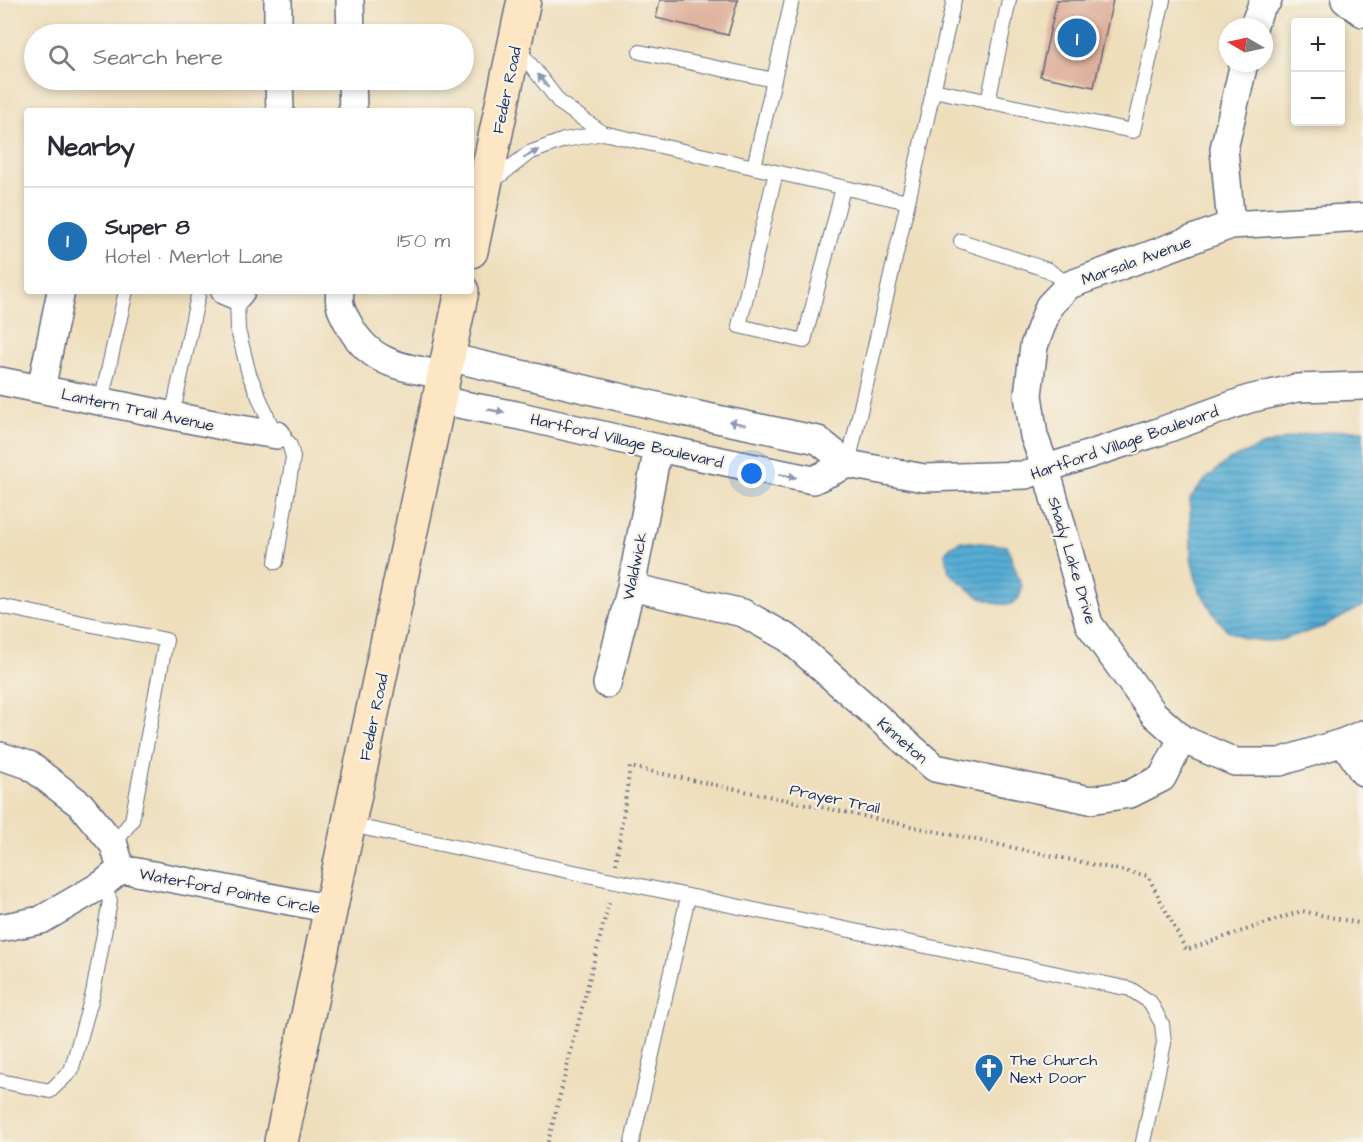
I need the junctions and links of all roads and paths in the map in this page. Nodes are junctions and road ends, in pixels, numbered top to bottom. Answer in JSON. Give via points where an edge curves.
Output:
{"nodes":[{"id":1,"x":278,"y":0,"type":"edge"},
{"id":2,"x":350,"y":0,"type":"edge"},
{"id":3,"x":525,"y":0,"type":"edge"},
{"id":4,"x":792,"y":0,"type":"edge"},
{"id":5,"x":954,"y":0,"type":"edge"},
{"id":6,"x":1010,"y":0,"type":"edge"},
{"id":7,"x":1163,"y":0,"type":"edge"},
{"id":8,"x":1268,"y":0,"type":"edge"},
{"id":9,"x":1345,"y":0,"type":"edge"},
{"id":10,"x":1363,"y":13,"type":"edge"},
{"id":11,"x":1256,"y":18,"type":"edge"},
{"id":12,"x":278,"y":24,"type":"edge"},
{"id":13,"x":351,"y":24,"type":"edge"},
{"id":14,"x":515,"y":45,"type":"junction"},
{"id":15,"x":640,"y":52,"type":"dead end"},
{"id":16,"x":1242,"y":72,"type":"edge"},
{"id":17,"x":774,"y":80,"type":"junction"},
{"id":18,"x":279,"y":90,"type":"edge"},
{"id":19,"x":352,"y":90,"type":"edge"},
{"id":20,"x":933,"y":90,"type":"junction"},
{"id":21,"x":988,"y":102,"type":"junction"},
{"id":22,"x":280,"y":108,"type":"edge"},
{"id":23,"x":353,"y":108,"type":"edge"},
{"id":24,"x":603,"y":133,"type":"junction"},
{"id":25,"x":754,"y":167,"type":"junction"},
{"id":26,"x":776,"y":172,"type":"junction"},
{"id":27,"x":843,"y":188,"type":"junction"},
{"id":28,"x":484,"y":189,"type":"junction"},
{"id":29,"x":908,"y":202,"type":"junction"},
{"id":30,"x":1363,"y":218,"type":"edge"},
{"id":31,"x":1231,"y":225,"type":"junction"},
{"id":32,"x":474,"y":237,"type":"edge"},
{"id":33,"x":961,"y":241,"type":"dead end"},
{"id":34,"x":1069,"y":285,"type":"junction"},
{"id":35,"x":60,"y":294,"type":"edge"},
{"id":36,"x":125,"y":294,"type":"edge"},
{"id":37,"x":198,"y":294,"type":"edge"},
{"id":38,"x":234,"y":294,"type":"edge"},
{"id":39,"x":340,"y":294,"type":"edge"},
{"id":40,"x":461,"y":294,"type":"edge"},
{"id":41,"x":443,"y":377,"type":"junction"},
{"id":42,"x":0,"y":381,"type":"edge"},
{"id":43,"x":1363,"y":386,"type":"edge"},
{"id":44,"x":41,"y":389,"type":"junction"},
{"id":45,"x":101,"y":402,"type":"junction"},
{"id":46,"x":172,"y":416,"type":"junction"},
{"id":47,"x":277,"y":435,"type":"junction"},
{"id":48,"x":658,"y":448,"type":"junction"},
{"id":49,"x":848,"y":464,"type":"junction"},
{"id":50,"x":1046,"y":469,"type":"junction"},
{"id":51,"x":276,"y":562,"type":"dead end"},
{"id":52,"x":631,"y":587,"type":"junction"},
{"id":53,"x":0,"y":606,"type":"edge"},
{"id":54,"x":607,"y":684,"type":"dead end"},
{"id":55,"x":1353,"y":738,"type":"edge"},
{"id":56,"x":1182,"y":739,"type":"junction"},
{"id":57,"x":0,"y":756,"type":"edge"},
{"id":58,"x":1363,"y":772,"type":"edge"},
{"id":59,"x":350,"y":825,"type":"junction"},
{"id":60,"x":113,"y":866,"type":"junction"},
{"id":61,"x":614,"y":881,"type":"junction"},
{"id":62,"x":688,"y":897,"type":"junction"},
{"id":63,"x":332,"y":909,"type":"junction"},
{"id":64,"x":1363,"y":924,"type":"edge"},
{"id":65,"x":0,"y":928,"type":"edge"},
{"id":66,"x":0,"y":1080,"type":"edge"},
{"id":67,"x":281,"y":1142,"type":"edge"},
{"id":68,"x":548,"y":1142,"type":"edge"},
{"id":69,"x":632,"y":1142,"type":"edge"},
{"id":70,"x":1143,"y":1142,"type":"edge"}],
"edges":[{"from":1,"to":12,"type":"street"},
{"from":2,"to":13,"type":"street"},
{"from":3,"to":14,"type":"main road","name":"Feder Road"},
{"from":4,"to":17,"type":"lane"},
{"from":5,"to":20,"type":"lane"},
{"from":6,"to":21,"type":"lane"},
{"from":7,"to":21,"type":"lane","via":[[1133,131]]},
{"from":8,"to":11,"type":"street"},
{"from":9,"to":10,"type":"street"},
{"from":24,"to":14,"type":"lane","one_way":true,"via":[[560,103]]},
{"from":14,"to":28,"type":"main road","name":"Feder Road"},
{"from":15,"to":17,"type":"lane"},
{"from":16,"to":31,"type":"street","via":[[1224,149]]},
{"from":17,"to":25,"type":"lane"},
{"from":18,"to":22,"type":"street"},
{"from":19,"to":23,"type":"street"},
{"from":20,"to":21,"type":"lane"},
{"from":20,"to":29,"type":"lane"},
{"from":24,"to":25,"type":"lane"},
{"from":28,"to":24,"type":"lane","one_way":true,"via":[[529,153],[564,140]]},
{"from":25,"to":26,"type":"lane"},
{"from":26,"to":27,"type":"lane"},
{"from":26,"to":27,"type":"lane","via":[[740,326],[804,341]]},
{"from":27,"to":29,"type":"lane"},
{"from":28,"to":32,"type":"main road","name":"Feder Road"},
{"from":29,"to":49,"type":"lane"},
{"from":30,"to":31,"type":"street","name":"Marsala Avenue"},
{"from":31,"to":34,"type":"street","name":"Marsala Avenue"},
{"from":33,"to":34,"type":"lane","via":[[1048,270]]},
{"from":34,"to":50,"type":"street","name":"Marsala Avenue","via":[[1049,306],[1034,346],[1028,395],[1034,436]]},
{"from":35,"to":44,"type":"street"},
{"from":36,"to":45,"type":"lane"},
{"from":37,"to":46,"type":"lane"},
{"from":38,"to":47,"type":"lane","via":[[249,374]]},
{"from":39,"to":41,"type":"street","via":[[338,304],[350,329],[372,354],[398,366]]},
{"from":40,"to":41,"type":"main road","name":"Feder Road"},
{"from":41,"to":48,"type":"street","name":"Hartford Village Boulevard","one_way":true,"via":[[516,415]]},
{"from":49,"to":41,"type":"street","name":"Hartford Village Boulevard","one_way":true,"via":[[818,440],[663,407]]},
{"from":41,"to":59,"type":"main road","name":"Feder Road"},
{"from":42,"to":44,"type":"street","name":"Lantern Trail Avenue"},
{"from":43,"to":50,"type":"street","name":"Hartford Village Boulevard","via":[[1297,388],[1249,399]]},
{"from":44,"to":45,"type":"street","name":"Lantern Trail Avenue"},
{"from":45,"to":46,"type":"street","name":"Lantern Trail Avenue"},
{"from":46,"to":47,"type":"street","name":"Lantern Trail Avenue"},
{"from":47,"to":51,"type":"lane","via":[[289,443],[293,457]]},
{"from":48,"to":49,"type":"street","name":"Hartford Village Boulevard","one_way":true,"via":[[813,480]]},
{"from":48,"to":52,"type":"street","name":"Waldwick"},
{"from":49,"to":50,"type":"street","name":"Hartford Village Boulevard","via":[[924,478],[1026,476]]},
{"from":50,"to":56,"type":"street","name":"Shady Lake Drive","via":[[1089,624],[1154,714]]},
{"from":52,"to":54,"type":"street","name":"Waldwick"},
{"from":52,"to":56,"type":"street","name":"Kinneton","via":[[743,613],[788,638],[935,768],[1090,800],[1130,794],[1162,778]]},
{"from":53,"to":60,"type":"lane","via":[[166,640],[132,820]]},
{"from":55,"to":56,"type":"street","name":"Shady Lake Drive","via":[[1280,762],[1235,762]]},
{"from":55,"to":58,"type":"street","name":"Shady Lake Drive"},
{"from":57,"to":60,"type":"street","via":[[29,765],[81,805]]},
{"from":59,"to":61,"type":"lane"},
{"from":59,"to":63,"type":"main road","name":"Feder Road"},
{"from":60,"to":63,"type":"street","name":"Waterford Pointe Circle"},
{"from":60,"to":65,"type":"street","via":[[41,920]]},
{"from":60,"to":66,"type":"lane","via":[[93,993],[71,1071],[50,1091]]},
{"from":61,"to":62,"type":"lane"},
{"from":61,"to":64,"type":"path","name":"Prayer Trail","via":[[630,767],[1148,876],[1186,950],[1302,911]]},
{"from":61,"to":68,"type":"path","name":"Prayer Trail"},
{"from":62,"to":69,"type":"lane"},
{"from":62,"to":70,"type":"lane","via":[[1130,989],[1150,1002],[1162,1024],[1164,1042]]},
{"from":63,"to":67,"type":"main road","name":"Feder Road"}]}
